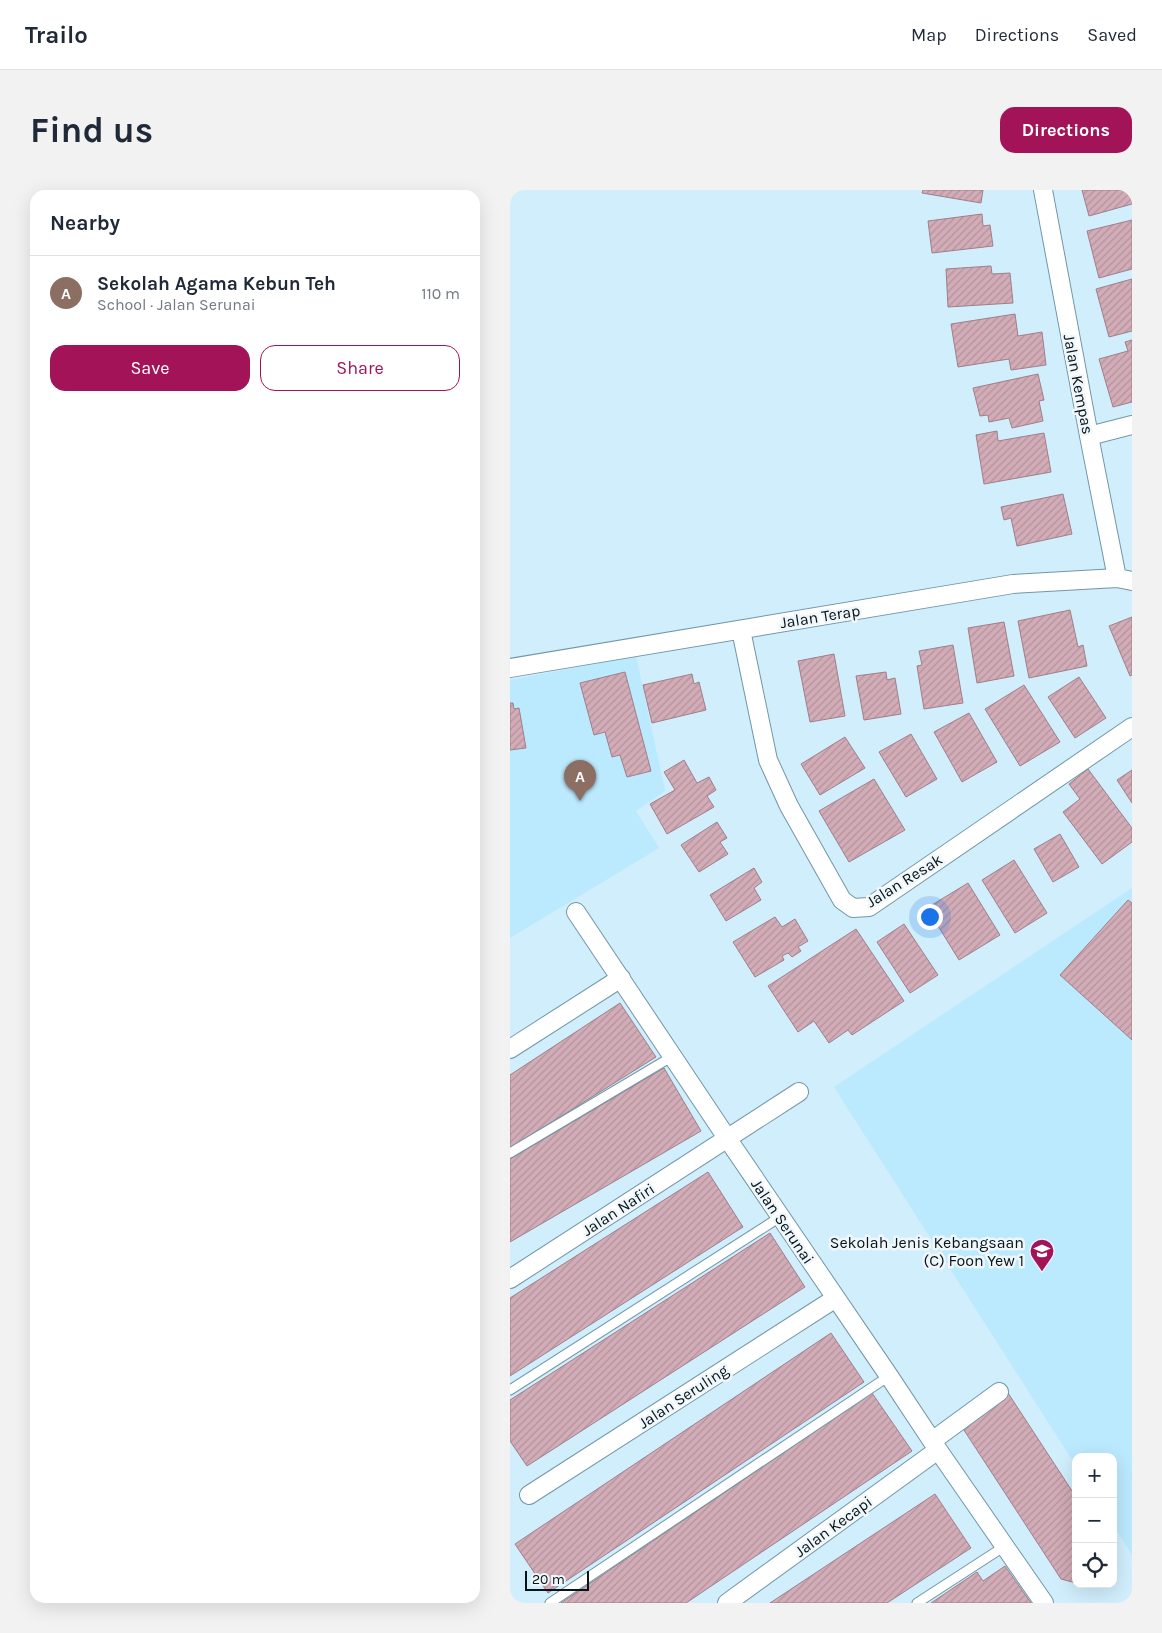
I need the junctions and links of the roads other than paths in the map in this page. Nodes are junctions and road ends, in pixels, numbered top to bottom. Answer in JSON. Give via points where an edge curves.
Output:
{"nodes":[{"id":1,"x":1043,"y":190,"type":"edge"},
{"id":2,"x":1132,"y":425,"type":"edge"},
{"id":3,"x":1089,"y":436,"type":"junction"},
{"id":4,"x":1125,"y":579,"type":"edge"},
{"id":5,"x":740,"y":630,"type":"junction"},
{"id":6,"x":510,"y":668,"type":"edge"},
{"id":7,"x":1132,"y":727,"type":"edge"},
{"id":8,"x":576,"y":912,"type":"dead end"},
{"id":9,"x":621,"y":978,"type":"junction"},
{"id":10,"x":510,"y":1049,"type":"edge"},
{"id":11,"x":673,"y":1056,"type":"junction"},
{"id":12,"x":799,"y":1092,"type":"dead end"},
{"id":13,"x":727,"y":1138,"type":"junction"},
{"id":14,"x":510,"y":1153,"type":"edge"},
{"id":15,"x":780,"y":1217,"type":"junction"},
{"id":16,"x":510,"y":1279,"type":"edge"},
{"id":17,"x":836,"y":1298,"type":"junction"},
{"id":18,"x":889,"y":1376,"type":"junction"},
{"id":19,"x":510,"y":1390,"type":"edge"},
{"id":20,"x":999,"y":1392,"type":"dead end"},
{"id":21,"x":935,"y":1446,"type":"junction"},
{"id":22,"x":529,"y":1495,"type":"dead end"},
{"id":23,"x":1006,"y":1546,"type":"junction"},
{"id":24,"x":550,"y":1603,"type":"edge"},
{"id":25,"x":728,"y":1603,"type":"edge"},
{"id":26,"x":917,"y":1603,"type":"edge"},
{"id":27,"x":1044,"y":1603,"type":"edge"}],
"edges":[{"from":1,"to":3,"type":"street","name":"Jalan Kempas"},
{"from":2,"to":3,"type":"street"},
{"from":3,"to":4,"type":"street","name":"Jalan Kempas"},
{"from":4,"to":5,"type":"street","name":"Jalan Terap","via":[[1013,584]]},
{"from":5,"to":6,"type":"street","name":"Jalan Terap"},
{"from":5,"to":7,"type":"street","name":"Jalan Resak","via":[[768,760],[788,806],[842,900],[853,908],[869,907]]},
{"from":8,"to":9,"type":"street","name":"Jalan Serunai"},
{"from":9,"to":10,"type":"street"},
{"from":9,"to":11,"type":"street","name":"Jalan Serunai"},
{"from":11,"to":13,"type":"street","name":"Jalan Serunai"},
{"from":11,"to":14,"type":"lane"},
{"from":12,"to":13,"type":"street","name":"Jalan Nafiri"},
{"from":13,"to":15,"type":"street","name":"Jalan Serunai"},
{"from":13,"to":16,"type":"street","name":"Jalan Nafiri"},
{"from":15,"to":17,"type":"street","name":"Jalan Serunai"},
{"from":15,"to":19,"type":"lane"},
{"from":17,"to":18,"type":"street","name":"Jalan Serunai"},
{"from":17,"to":22,"type":"street","name":"Jalan Seruling"},
{"from":18,"to":21,"type":"street","name":"Jalan Serunai"},
{"from":18,"to":24,"type":"lane"},
{"from":20,"to":21,"type":"street","name":"Jalan Kecapi"},
{"from":21,"to":23,"type":"street","name":"Jalan Serunai"},
{"from":21,"to":25,"type":"street","name":"Jalan Kecapi"},
{"from":23,"to":26,"type":"lane"},
{"from":23,"to":27,"type":"street","name":"Jalan Serunai"}]}
